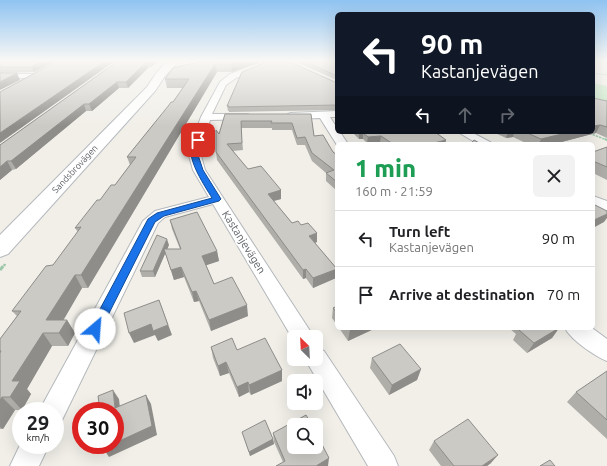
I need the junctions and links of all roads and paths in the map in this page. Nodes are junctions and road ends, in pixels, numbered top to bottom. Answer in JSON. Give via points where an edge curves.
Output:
{"nodes":[{"id":1,"x":24,"y":83,"type":"edge"},
{"id":2,"x":155,"y":83,"type":"edge"},
{"id":3,"x":159,"y":83,"type":"edge"},
{"id":4,"x":225,"y":83,"type":"edge"},
{"id":5,"x":18,"y":86,"type":"edge"},
{"id":6,"x":151,"y":89,"type":"junction"},
{"id":7,"x":335,"y":114,"type":"edge"},
{"id":8,"x":277,"y":116,"type":"edge"},
{"id":9,"x":324,"y":116,"type":"junction"},
{"id":10,"x":206,"y":117,"type":"junction"},
{"id":11,"x":253,"y":117,"type":"edge"},
{"id":12,"x":335,"y":133,"type":"edge"},
{"id":13,"x":467,"y":134,"type":"edge"},
{"id":14,"x":591,"y":134,"type":"edge"},
{"id":15,"x":607,"y":140,"type":"edge"},
{"id":16,"x":482,"y":142,"type":"edge"},
{"id":17,"x":217,"y":199,"type":"junction"},
{"id":18,"x":595,"y":201,"type":"edge"},
{"id":19,"x":607,"y":207,"type":"edge"},
{"id":20,"x":0,"y":249,"type":"edge"},
{"id":21,"x":299,"y":330,"type":"edge"},
{"id":22,"x":579,"y":330,"type":"edge"},
{"id":23,"x":607,"y":351,"type":"edge"},
{"id":24,"x":321,"y":366,"type":"edge"},
{"id":25,"x":58,"y":402,"type":"edge"},
{"id":26,"x":30,"y":454,"type":"edge"},
{"id":27,"x":24,"y":466,"type":"edge"},
{"id":28,"x":384,"y":466,"type":"edge"}],
"edges":[{"from":1,"to":5,"type":"street"},
{"from":2,"to":6,"type":"main road","name":"Sandsbrovägen"},
{"from":3,"to":6,"type":"main road","name":"Sandsbrovägen"},
{"from":4,"to":10,"type":"street","name":"Kastanjevägen"},
{"from":6,"to":20,"type":"main road","name":"Sandsbrovägen"},
{"from":7,"to":9,"type":"street"},
{"from":8,"to":9,"type":"street"},
{"from":9,"to":12,"type":"street"},
{"from":10,"to":11,"type":"street"},
{"from":10,"to":17,"type":"street","name":"Kastanjevägen","via":[[194,152],[199,170]]},
{"from":13,"to":16,"type":"street"},
{"from":14,"to":15,"type":"path"},
{"from":17,"to":21,"type":"street","name":"Kastanjevägen"},
{"from":17,"to":25,"type":"street","via":[[160,214],[151,221]]},
{"from":18,"to":19,"type":"street"},
{"from":22,"to":23,"type":"street"},
{"from":24,"to":28,"type":"street"},
{"from":26,"to":27,"type":"street"}]}
